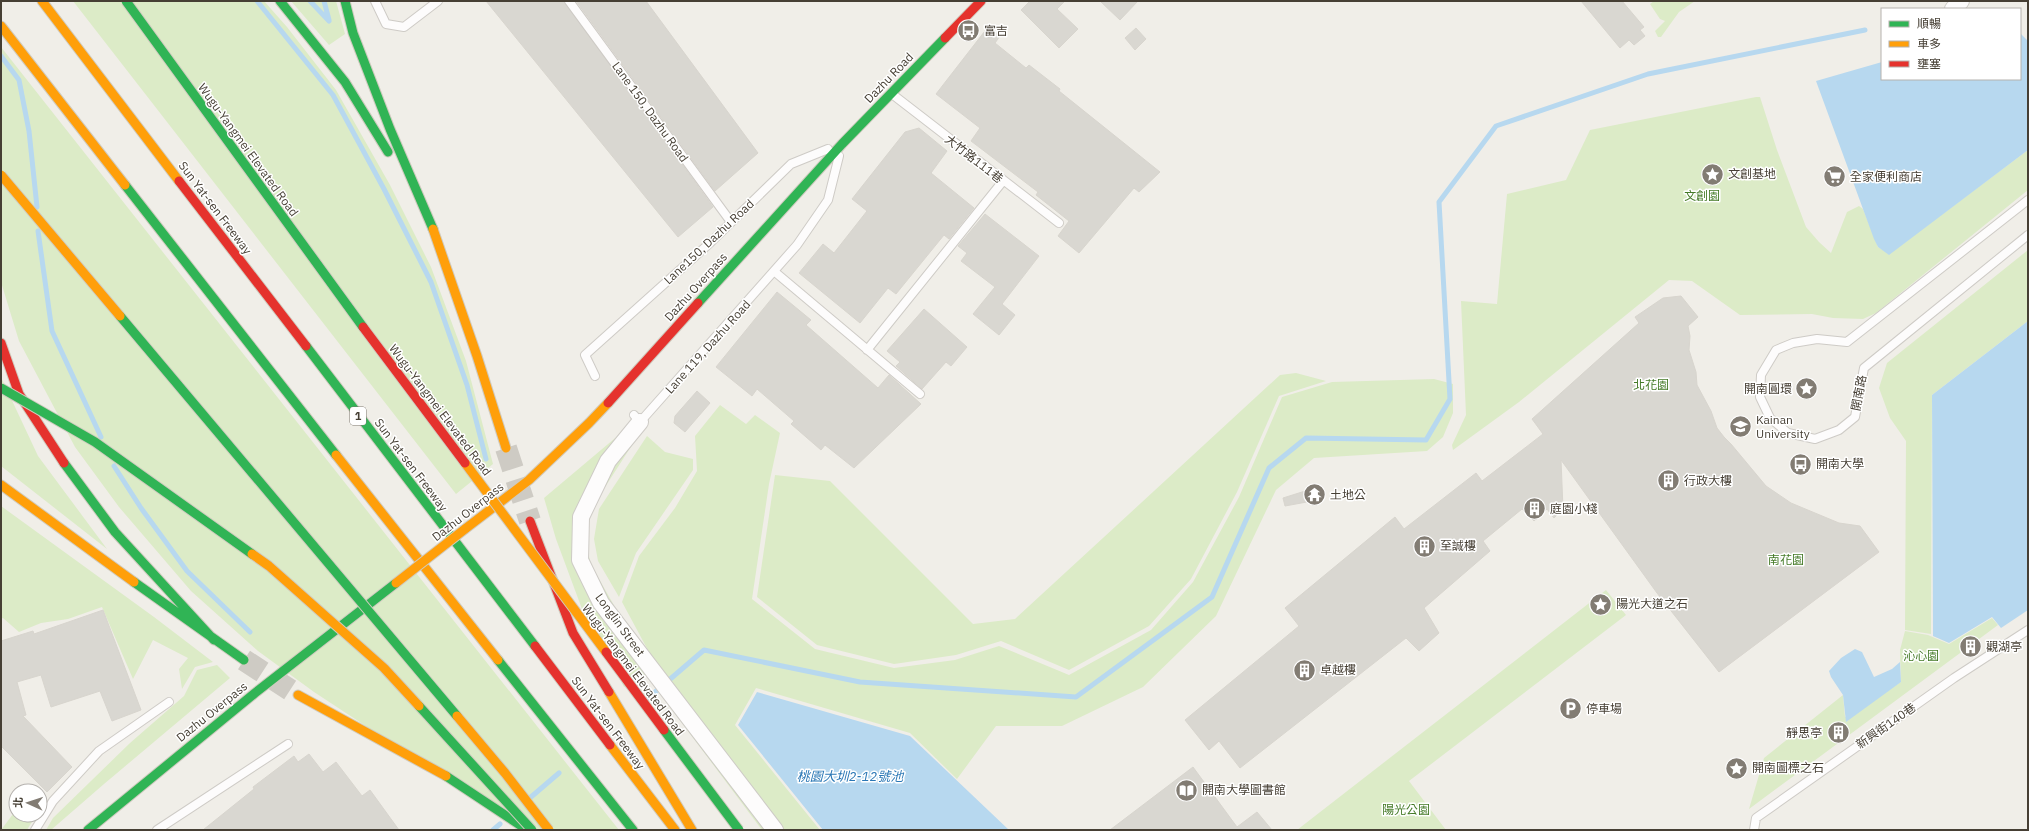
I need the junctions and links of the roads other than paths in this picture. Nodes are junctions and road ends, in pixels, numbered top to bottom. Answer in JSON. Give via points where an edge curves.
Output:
{"nodes":[{"id":1,"x":42,"y":1,"type":"edge"},
{"id":2,"x":126,"y":1,"type":"edge"},
{"id":3,"x":280,"y":1,"type":"edge"},
{"id":4,"x":345,"y":1,"type":"edge"},
{"id":5,"x":375,"y":1,"type":"edge"},
{"id":6,"x":438,"y":1,"type":"edge"},
{"id":7,"x":569,"y":1,"type":"edge"},
{"id":8,"x":981,"y":1,"type":"edge"},
{"id":9,"x":1,"y":26,"type":"edge"},
{"id":10,"x":891,"y":93,"type":"junction"},
{"id":11,"x":842,"y":144,"type":"junction"},
{"id":12,"x":815,"y":173,"type":"joint"},
{"id":13,"x":1,"y":175,"type":"edge"},
{"id":14,"x":1003,"y":181,"type":"junction"},
{"id":15,"x":2028,"y":200,"type":"edge"},
{"id":16,"x":731,"y":222,"type":"junction"},
{"id":17,"x":1059,"y":222,"type":"dead end"},
{"id":18,"x":2028,"y":235,"type":"edge"},
{"id":19,"x":446,"y":268,"type":"junction"},
{"id":20,"x":775,"y":272,"type":"junction"},
{"id":21,"x":1,"y":343,"type":"edge"},
{"id":22,"x":867,"y":350,"type":"junction"},
{"id":23,"x":595,"y":376,"type":"dead end"},
{"id":24,"x":1,"y":388,"type":"edge"},
{"id":25,"x":920,"y":394,"type":"dead end"},
{"id":26,"x":637,"y":419,"type":"joint"},
{"id":27,"x":506,"y":448,"type":"tunnel mouth"},
{"id":28,"x":1,"y":484,"type":"edge"},
{"id":29,"x":530,"y":520,"type":"tunnel mouth"},
{"id":30,"x":2028,"y":630,"type":"edge"},
{"id":31,"x":214,"y":640,"type":"junction"},
{"id":32,"x":244,"y":660,"type":"tunnel mouth"},
{"id":33,"x":298,"y":695,"type":"tunnel mouth"},
{"id":34,"x":169,"y":702,"type":"dead end"},
{"id":35,"x":288,"y":744,"type":"dead end"},
{"id":36,"x":91,"y":828,"type":"edge"},
{"id":37,"x":35,"y":830,"type":"edge"},
{"id":38,"x":157,"y":830,"type":"edge"},
{"id":39,"x":527,"y":830,"type":"edge"},
{"id":40,"x":532,"y":830,"type":"edge"},
{"id":41,"x":549,"y":830,"type":"edge"},
{"id":42,"x":633,"y":830,"type":"edge"},
{"id":43,"x":675,"y":830,"type":"edge"},
{"id":44,"x":692,"y":830,"type":"edge"},
{"id":45,"x":740,"y":830,"type":"edge"},
{"id":46,"x":775,"y":830,"type":"edge"},
{"id":47,"x":1754,"y":830,"type":"edge"}],
"edges":[{"from":1,"to":43,"type":"main road","name":"Sun Yat-sen Freeway","number":"1"},
{"from":2,"to":45,"type":"main road","name":"Wugu-Yangmei Elevated Road","bridge":true,"via":[[306,251]]},
{"from":3,"to":19,"type":"main road","via":[[345,82],[394,162]]},
{"from":4,"to":19,"type":"main road","via":[[352,33],[431,223]]},
{"from":5,"to":6,"type":"lane","via":[[386,24],[404,27]]},
{"from":7,"to":16,"type":"lane","name":"Lane 150, Dazhu Road"},
{"from":8,"to":10,"type":"main road","name":"Dazhu Road"},
{"from":9,"to":42,"type":"main road","via":[[299,409]]},
{"from":10,"to":11,"type":"main road","name":"Dazhu Road"},
{"from":10,"to":14,"type":"lane","name":"大竹路111巷"},
{"from":11,"to":12,"type":"main road","name":"Dazhu Road"},
{"from":11,"to":16,"type":"lane","name":"Lane150, Dazhu Road","via":[[791,164]]},
{"from":11,"to":20,"type":"lane","name":"Lane 119, Dazhu Road","via":[[828,200]]},
{"from":12,"to":36,"type":"main road","name":"Dazhu Overpass","bridge":true,"via":[[589,423],[529,480],[232,712]]},
{"from":13,"to":41,"type":"main road","bridge":true,"via":[[494,761]]},
{"from":14,"to":17,"type":"lane","name":"大竹路111巷"},
{"from":14,"to":22,"type":"lane"},
{"from":15,"to":18,"type":"lane","name":"開南路","via":[[1848,342],[1817,339],[1793,343],[1776,350],[1761,375],[1760,397],[1770,418],[1788,433],[1815,439],[1839,430],[1855,417],[1864,368]]},
{"from":16,"to":23,"type":"lane","name":"Lane150, Dazhu Road","via":[[585,355]]},
{"from":19,"to":27,"type":"main road","via":[[478,356]]},
{"from":20,"to":22,"type":"lane"},
{"from":20,"to":26,"type":"lane","name":"Lane 119, Dazhu Road"},
{"from":21,"to":31,"type":"main road","via":[[20,394],[65,465],[115,532]]},
{"from":22,"to":25,"type":"lane"},
{"from":24,"to":40,"type":"main road","bridge":true,"via":[[95,442],[269,566],[384,668]]},
{"from":26,"to":46,"type":"street","name":"Longlin Street","via":[[608,461],[581,517],[580,560],[601,603]]},
{"from":28,"to":31,"type":"main road"},
{"from":29,"to":44,"type":"main road","via":[[573,633]]},
{"from":30,"to":47,"type":"lane","name":"新興街140巷","via":[[1954,678],[1756,818]]},
{"from":31,"to":32,"type":"main road"},
{"from":33,"to":39,"type":"main road","via":[[444,775]]},
{"from":34,"to":37,"type":"lane","via":[[99,751],[53,801]]},
{"from":35,"to":38,"type":"lane"}]}
